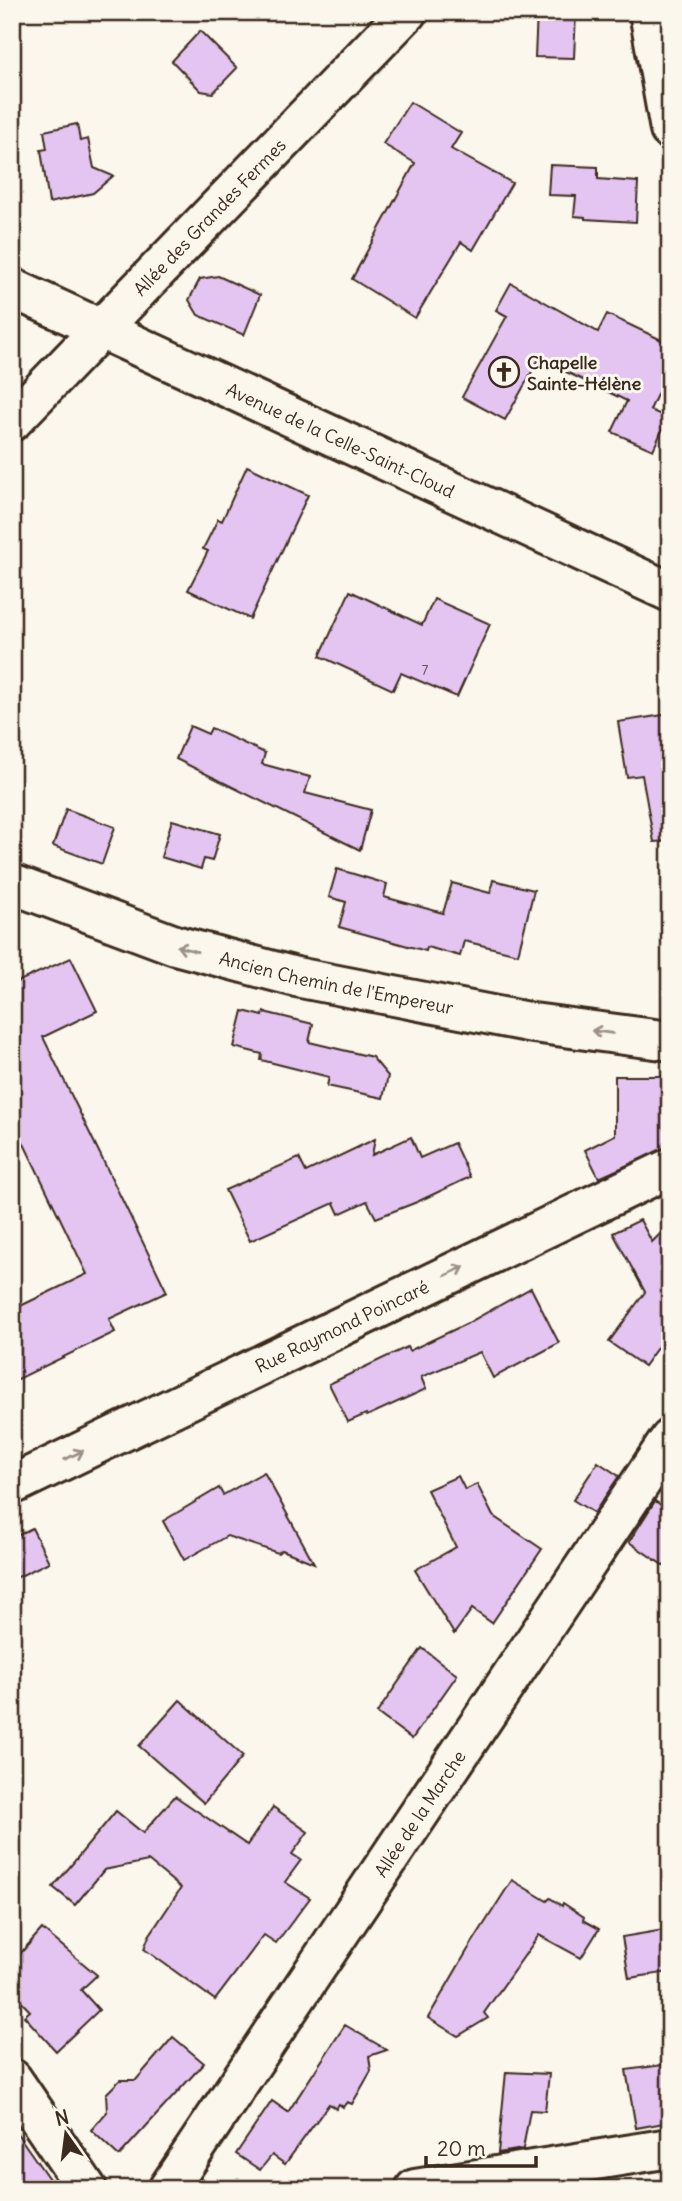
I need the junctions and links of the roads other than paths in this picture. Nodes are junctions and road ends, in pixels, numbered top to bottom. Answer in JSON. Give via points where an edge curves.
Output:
{"nodes":[{"id":1,"x":407,"y":12,"type":"edge"},
{"id":2,"x":649,"y":12,"type":"edge"},
{"id":3,"x":670,"y":130,"type":"edge"},
{"id":4,"x":12,"y":288,"type":"edge"},
{"id":5,"x":103,"y":328,"type":"junction"},
{"id":6,"x":12,"y":421,"type":"edge"},
{"id":7,"x":670,"y":592,"type":"edge"},
{"id":8,"x":12,"y":884,"type":"edge"},
{"id":9,"x":670,"y":1041,"type":"edge"},
{"id":10,"x":670,"y":1168,"type":"edge"},
{"id":11,"x":670,"y":1439,"type":"edge"},
{"id":12,"x":12,"y":1485,"type":"edge"},
{"id":13,"x":12,"y":2079,"type":"edge"},
{"id":14,"x":670,"y":2148,"type":"edge"},
{"id":15,"x":87,"y":2189,"type":"edge"},
{"id":16,"x":168,"y":2189,"type":"edge"},
{"id":17,"x":415,"y":2189,"type":"edge"}],
"edges":[{"from":1,"to":5,"type":"street","name":"Allée des Grandes Fermes"},
{"from":2,"to":3,"type":"street"},
{"from":4,"to":5,"type":"street","name":"Avenue de la Celle-Saint-Cloud"},
{"from":5,"to":6,"type":"street","name":"Allée des Grandes Fermes"},
{"from":5,"to":7,"type":"street","name":"Avenue de la Celle-Saint-Cloud"},
{"from":9,"to":8,"type":"street","name":"Ancien Chemin de l'Empereur","one_way":true,"via":[[533,1023],[296,977],[175,945]]},
{"from":12,"to":10,"type":"street","name":"Rue Raymond Poincaré","one_way":true},
{"from":11,"to":16,"type":"street","name":"Allée de la Marche"},
{"from":13,"to":15,"type":"street"},
{"from":14,"to":17,"type":"street"}]}
